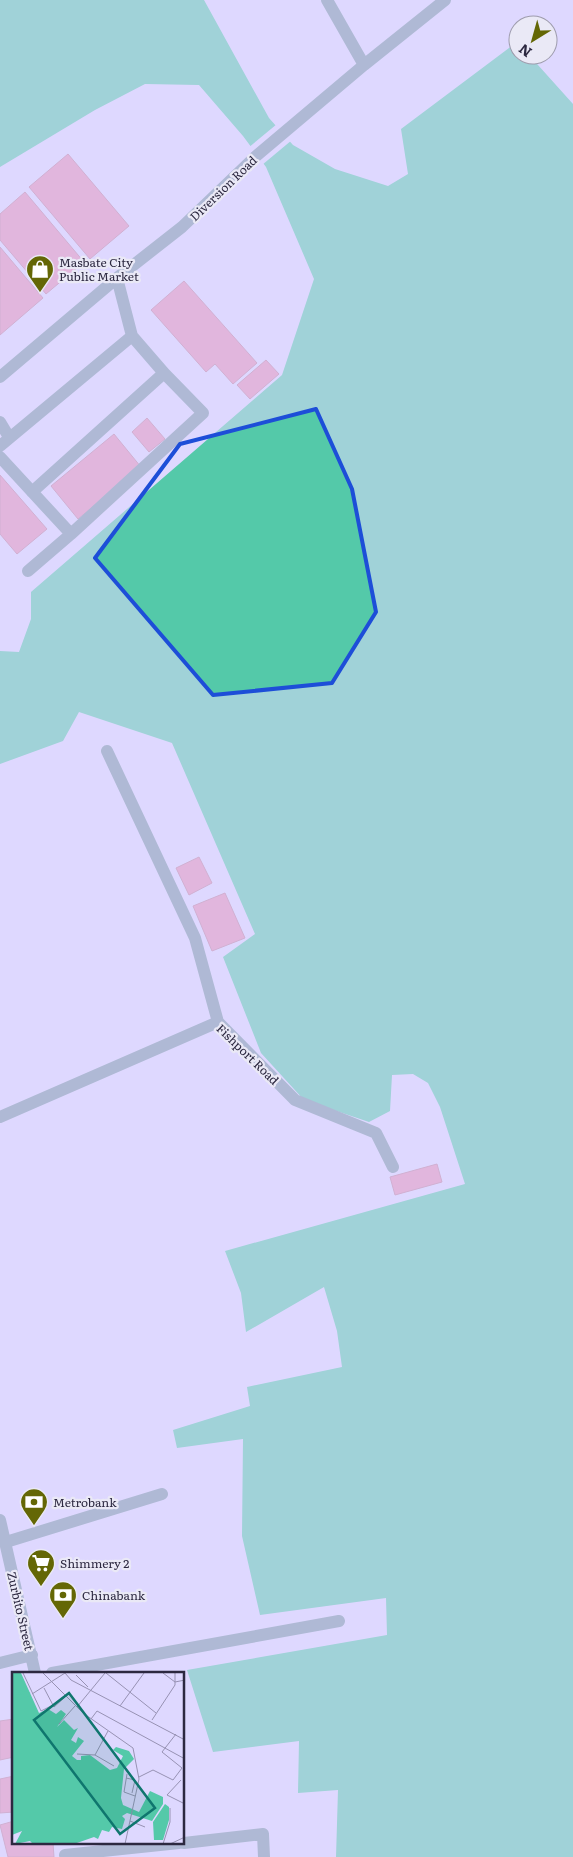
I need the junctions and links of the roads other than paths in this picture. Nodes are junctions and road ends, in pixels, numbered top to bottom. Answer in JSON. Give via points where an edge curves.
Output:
{"nodes":[{"id":1,"x":326,"y":0,"type":"edge"},
{"id":2,"x":445,"y":0,"type":"edge"},
{"id":3,"x":364,"y":65,"type":"junction"},
{"id":4,"x":117,"y":278,"type":"junction"},
{"id":5,"x":132,"y":336,"type":"junction"},
{"id":6,"x":164,"y":374,"type":"junction"},
{"id":7,"x":0,"y":377,"type":"edge"},
{"id":8,"x":0,"y":422,"type":"edge"},
{"id":9,"x":5,"y":441,"type":"edge"},
{"id":10,"x":0,"y":457,"type":"edge"},
{"id":11,"x":32,"y":492,"type":"junction"},
{"id":12,"x":71,"y":534,"type":"junction"},
{"id":13,"x":28,"y":571,"type":"dead end"},
{"id":14,"x":107,"y":752,"type":"dead end"},
{"id":15,"x":218,"y":1022,"type":"junction"},
{"id":16,"x":0,"y":1117,"type":"edge"},
{"id":17,"x":393,"y":1167,"type":"dead end"},
{"id":18,"x":162,"y":1494,"type":"dead end"},
{"id":19,"x":0,"y":1520,"type":"edge"},
{"id":20,"x":6,"y":1542,"type":"junction"},
{"id":21,"x":339,"y":1621,"type":"dead end"},
{"id":22,"x":32,"y":1655,"type":"junction"},
{"id":23,"x":0,"y":1663,"type":"edge"},
{"id":24,"x":34,"y":1672,"type":"edge"},
{"id":25,"x":58,"y":1672,"type":"edge"},
{"id":26,"x":185,"y":1843,"type":"edge"},
{"id":27,"x":166,"y":1844,"type":"edge"},
{"id":28,"x":64,"y":1852,"type":"edge"},
{"id":29,"x":264,"y":1857,"type":"edge"}],
"edges":[{"from":1,"to":3,"type":"street"},
{"from":2,"to":3,"type":"street","name":"Diversion Road"},
{"from":3,"to":4,"type":"street","name":"Diversion Road","via":[[255,157],[182,227]]},
{"from":4,"to":5,"type":"street"},
{"from":4,"to":7,"type":"street","name":"Diversion Road"},
{"from":5,"to":6,"type":"street"},
{"from":5,"to":9,"type":"street"},
{"from":6,"to":11,"type":"street"},
{"from":6,"to":12,"type":"street","via":[[203,413]]},
{"from":8,"to":9,"type":"street"},
{"from":10,"to":11,"type":"street"},
{"from":11,"to":12,"type":"street"},
{"from":12,"to":13,"type":"street"},
{"from":14,"to":15,"type":"street","via":[[194,938]]},
{"from":15,"to":16,"type":"street","name":"Fishport Road"},
{"from":15,"to":17,"type":"street","name":"Fishport Road","via":[[295,1100],[376,1133]]},
{"from":18,"to":20,"type":"street"},
{"from":19,"to":20,"type":"street","name":"Zurbito Street"},
{"from":20,"to":22,"type":"street","name":"Zurbito Street"},
{"from":21,"to":25,"type":"street"},
{"from":22,"to":23,"type":"street"},
{"from":22,"to":24,"type":"street","name":"Zurbito Street"},
{"from":26,"to":29,"type":"street","via":[[263,1834]]},
{"from":27,"to":28,"type":"street"}]}
